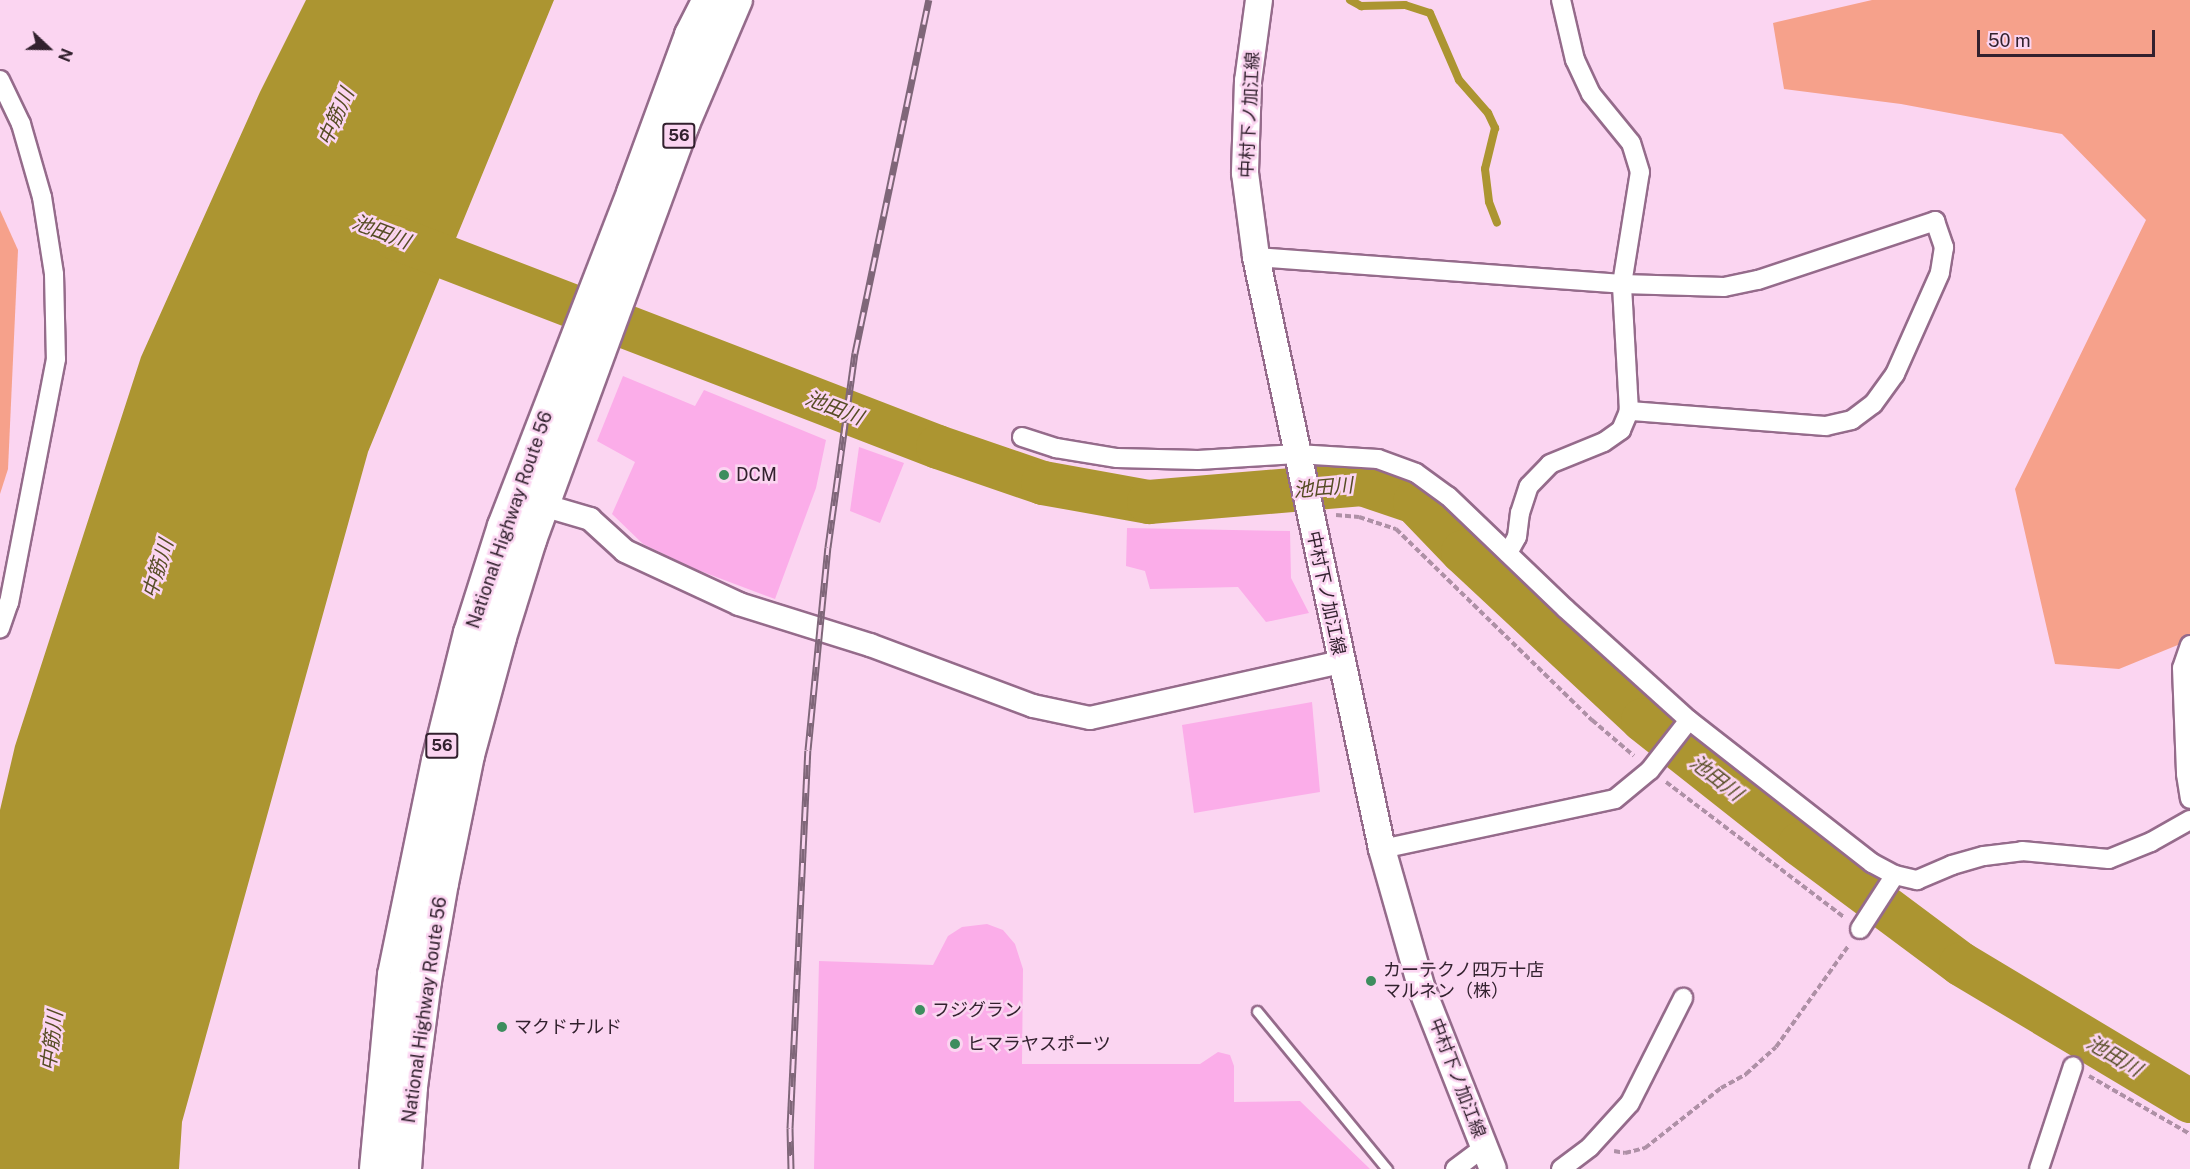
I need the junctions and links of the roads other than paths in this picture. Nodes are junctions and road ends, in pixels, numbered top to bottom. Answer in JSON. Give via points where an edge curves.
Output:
{"nodes":[{"id":1,"x":709,"y":0,"type":"edge"},
{"id":2,"x":736,"y":0,"type":"edge"},
{"id":3,"x":1259,"y":0,"type":"edge"},
{"id":4,"x":1561,"y":0,"type":"edge"},
{"id":5,"x":0,"y":80,"type":"edge"},
{"id":6,"x":1256,"y":256,"type":"junction"},
{"id":7,"x":618,"y":267,"type":"junction"},
{"id":8,"x":1622,"y":284,"type":"junction"},
{"id":9,"x":1629,"y":411,"type":"junction"},
{"id":10,"x":1022,"y":436,"type":"dead end"},
{"id":11,"x":1298,"y":458,"type":"junction"},
{"id":12,"x":529,"y":502,"type":"junction"},
{"id":13,"x":1508,"y":553,"type":"junction"},
{"id":14,"x":0,"y":628,"type":"edge"},
{"id":15,"x":2190,"y":645,"type":"edge"},
{"id":16,"x":1341,"y":662,"type":"junction"},
{"id":17,"x":1689,"y":720,"type":"junction"},
{"id":18,"x":2190,"y":799,"type":"edge"},
{"id":19,"x":2190,"y":820,"type":"edge"},
{"id":20,"x":1382,"y":849,"type":"junction"},
{"id":21,"x":1895,"y":875,"type":"junction"},
{"id":22,"x":1860,"y":929,"type":"road end"},
{"id":23,"x":1683,"y":998,"type":"dead end"},
{"id":24,"x":1257,"y":1011,"type":"dead end"},
{"id":25,"x":2073,"y":1066,"type":"road end"},
{"id":26,"x":1489,"y":1158,"type":"edge"},
{"id":27,"x":376,"y":1169,"type":"edge"},
{"id":28,"x":405,"y":1169,"type":"edge"},
{"id":29,"x":1387,"y":1169,"type":"edge"},
{"id":30,"x":1455,"y":1169,"type":"edge"},
{"id":31,"x":1561,"y":1169,"type":"edge"},
{"id":32,"x":2039,"y":1169,"type":"edge"}],
"edges":[{"from":1,"to":7,"type":"highway","name":"National Highway Route 56","number":"56","via":[[691,35]]},
{"from":2,"to":7,"type":"highway","name":"National Highway Route 56","number":"56"},
{"from":3,"to":6,"type":"main road","name":"中村下ノ加江線","via":[[1248,81],[1245,173]]},
{"from":4,"to":8,"type":"street","via":[[1575,60],[1591,94],[1631,142],[1640,172]]},
{"from":5,"to":14,"type":"street","via":[[21,124],[42,197],[54,274],[56,359],[9,602]]},
{"from":6,"to":8,"type":"street"},
{"from":6,"to":11,"type":"main road","name":"中村下ノ加江線"},
{"from":7,"to":12,"type":"highway","name":"National Highway Route 56","number":"56"},
{"from":8,"to":9,"type":"street"},
{"from":8,"to":9,"type":"street","via":[[1724,287],[1758,280],[1935,221],[1944,247],[1940,273],[1894,375],[1873,404],[1852,420],[1826,426]]},
{"from":9,"to":13,"type":"street","via":[[1621,430],[1604,442],[1550,464],[1529,486],[1517,537]]},
{"from":10,"to":11,"type":"street","via":[[1056,448],[1117,458]]},
{"from":11,"to":13,"type":"street","via":[[1378,459],[1416,473],[1448,496]]},
{"from":11,"to":16,"type":"main road","name":"中村下ノ加江線"},
{"from":12,"to":16,"type":"street","via":[[590,519],[625,551],[739,604],[870,645],[1033,706],[1090,718]]},
{"from":12,"to":27,"type":"highway","name":"National Highway Route 56","number":"56","via":[[470,633],[438,761],[394,975]]},
{"from":12,"to":28,"type":"highway","name":"National Highway Route 56","number":"56","via":[[462,786],[425,981]]},
{"from":13,"to":17,"type":"street"},
{"from":15,"to":18,"type":"street","via":[[2182,668]]},
{"from":16,"to":20,"type":"main road","name":"中村下ノ加江線"},
{"from":17,"to":20,"type":"street","via":[[1650,770],[1615,799]]},
{"from":17,"to":21,"type":"street","via":[[1872,863]]},
{"from":19,"to":21,"type":"street","via":[[2109,859],[2022,851],[1983,856],[1917,880]]},
{"from":20,"to":26,"type":"main road","name":"中村下ノ加江線","via":[[1422,989]]},
{"from":21,"to":22,"type":"street"},
{"from":23,"to":31,"type":"street","via":[[1630,1103],[1590,1146]]},
{"from":24,"to":29,"type":"lane"},
{"from":25,"to":32,"type":"street"},
{"from":26,"to":30,"type":"street"}]}
